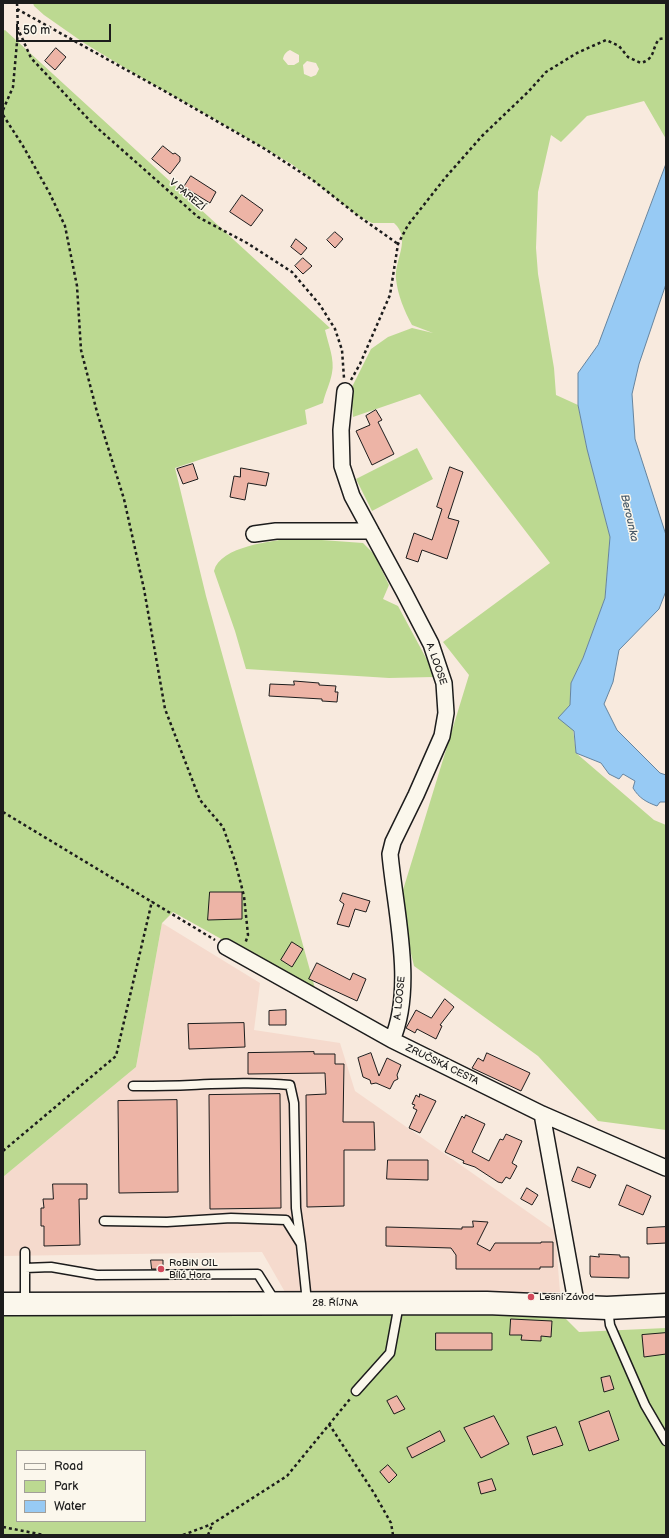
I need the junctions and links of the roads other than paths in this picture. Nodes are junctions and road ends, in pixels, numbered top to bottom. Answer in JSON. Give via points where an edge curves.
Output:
{"nodes":[{"id":1,"x":345,"y":391,"type":"road end"},
{"id":2,"x":371,"y":531,"type":"junction"},
{"id":3,"x":254,"y":534,"type":"dead end"},
{"id":4,"x":226,"y":947,"type":"road end"},
{"id":5,"x":392,"y":1040,"type":"junction"},
{"id":6,"x":133,"y":1086,"type":"dead end"},
{"id":7,"x":542,"y":1114,"type":"junction"},
{"id":8,"x":666,"y":1168,"type":"edge"},
{"id":9,"x":104,"y":1221,"type":"dead end"},
{"id":10,"x":301,"y":1244,"type":"junction"},
{"id":11,"x":25,"y":1252,"type":"dead end"},
{"id":12,"x":25,"y":1268,"type":"junction"},
{"id":13,"x":399,"y":1302,"type":"junction"},
{"id":14,"x":276,"y":1303,"type":"junction"},
{"id":15,"x":307,"y":1303,"type":"junction"},
{"id":16,"x":3,"y":1304,"type":"edge"},
{"id":17,"x":25,"y":1304,"type":"junction"},
{"id":18,"x":666,"y":1305,"type":"edge"},
{"id":19,"x":577,"y":1307,"type":"junction"},
{"id":20,"x":608,"y":1308,"type":"junction"},
{"id":21,"x":356,"y":1392,"type":"road end"},
{"id":22,"x":666,"y":1441,"type":"edge"}],
"edges":[{"from":1,"to":2,"type":"street","name":"A. LOOSE","via":[[341,430],[342,466],[352,496]]},
{"from":2,"to":3,"type":"street","via":[[276,531]]},
{"from":2,"to":5,"type":"street","name":"A. LOOSE","via":[[431,644],[444,683],[446,713],[442,736],[393,842],[390,854],[403,986]]},
{"from":4,"to":5,"type":"street","name":"ZRUČSKÁ CESTA"},
{"from":5,"to":7,"type":"street","name":"ZRUČSKÁ CESTA"},
{"from":6,"to":10,"type":"lane","via":[[264,1083],[290,1085],[294,1103],[296,1208]]},
{"from":7,"to":8,"type":"street","name":"ZRUČSKÁ CESTA"},
{"from":7,"to":19,"type":"street"},
{"from":9,"to":10,"type":"lane","via":[[167,1222],[231,1218],[286,1220]]},
{"from":10,"to":15,"type":"lane"},
{"from":11,"to":12,"type":"lane"},
{"from":12,"to":14,"type":"lane","via":[[51,1267],[98,1275],[258,1274]]},
{"from":12,"to":17,"type":"lane"},
{"from":13,"to":15,"type":"main road","name":"28. ŘÍJNA"},
{"from":13,"to":19,"type":"main road","name":"28. ŘÍJNA"},
{"from":13,"to":21,"type":"lane","via":[[390,1353]]},
{"from":14,"to":15,"type":"main road","name":"28. ŘÍJNA"},
{"from":14,"to":17,"type":"main road","name":"28. ŘÍJNA"},
{"from":16,"to":17,"type":"main road","name":"28. ŘÍJNA"},
{"from":18,"to":20,"type":"main road","name":"28. ŘÍJNA"},
{"from":19,"to":20,"type":"main road","name":"28. ŘÍJNA"},
{"from":20,"to":22,"type":"lane","via":[[610,1325],[645,1405]]}]}
